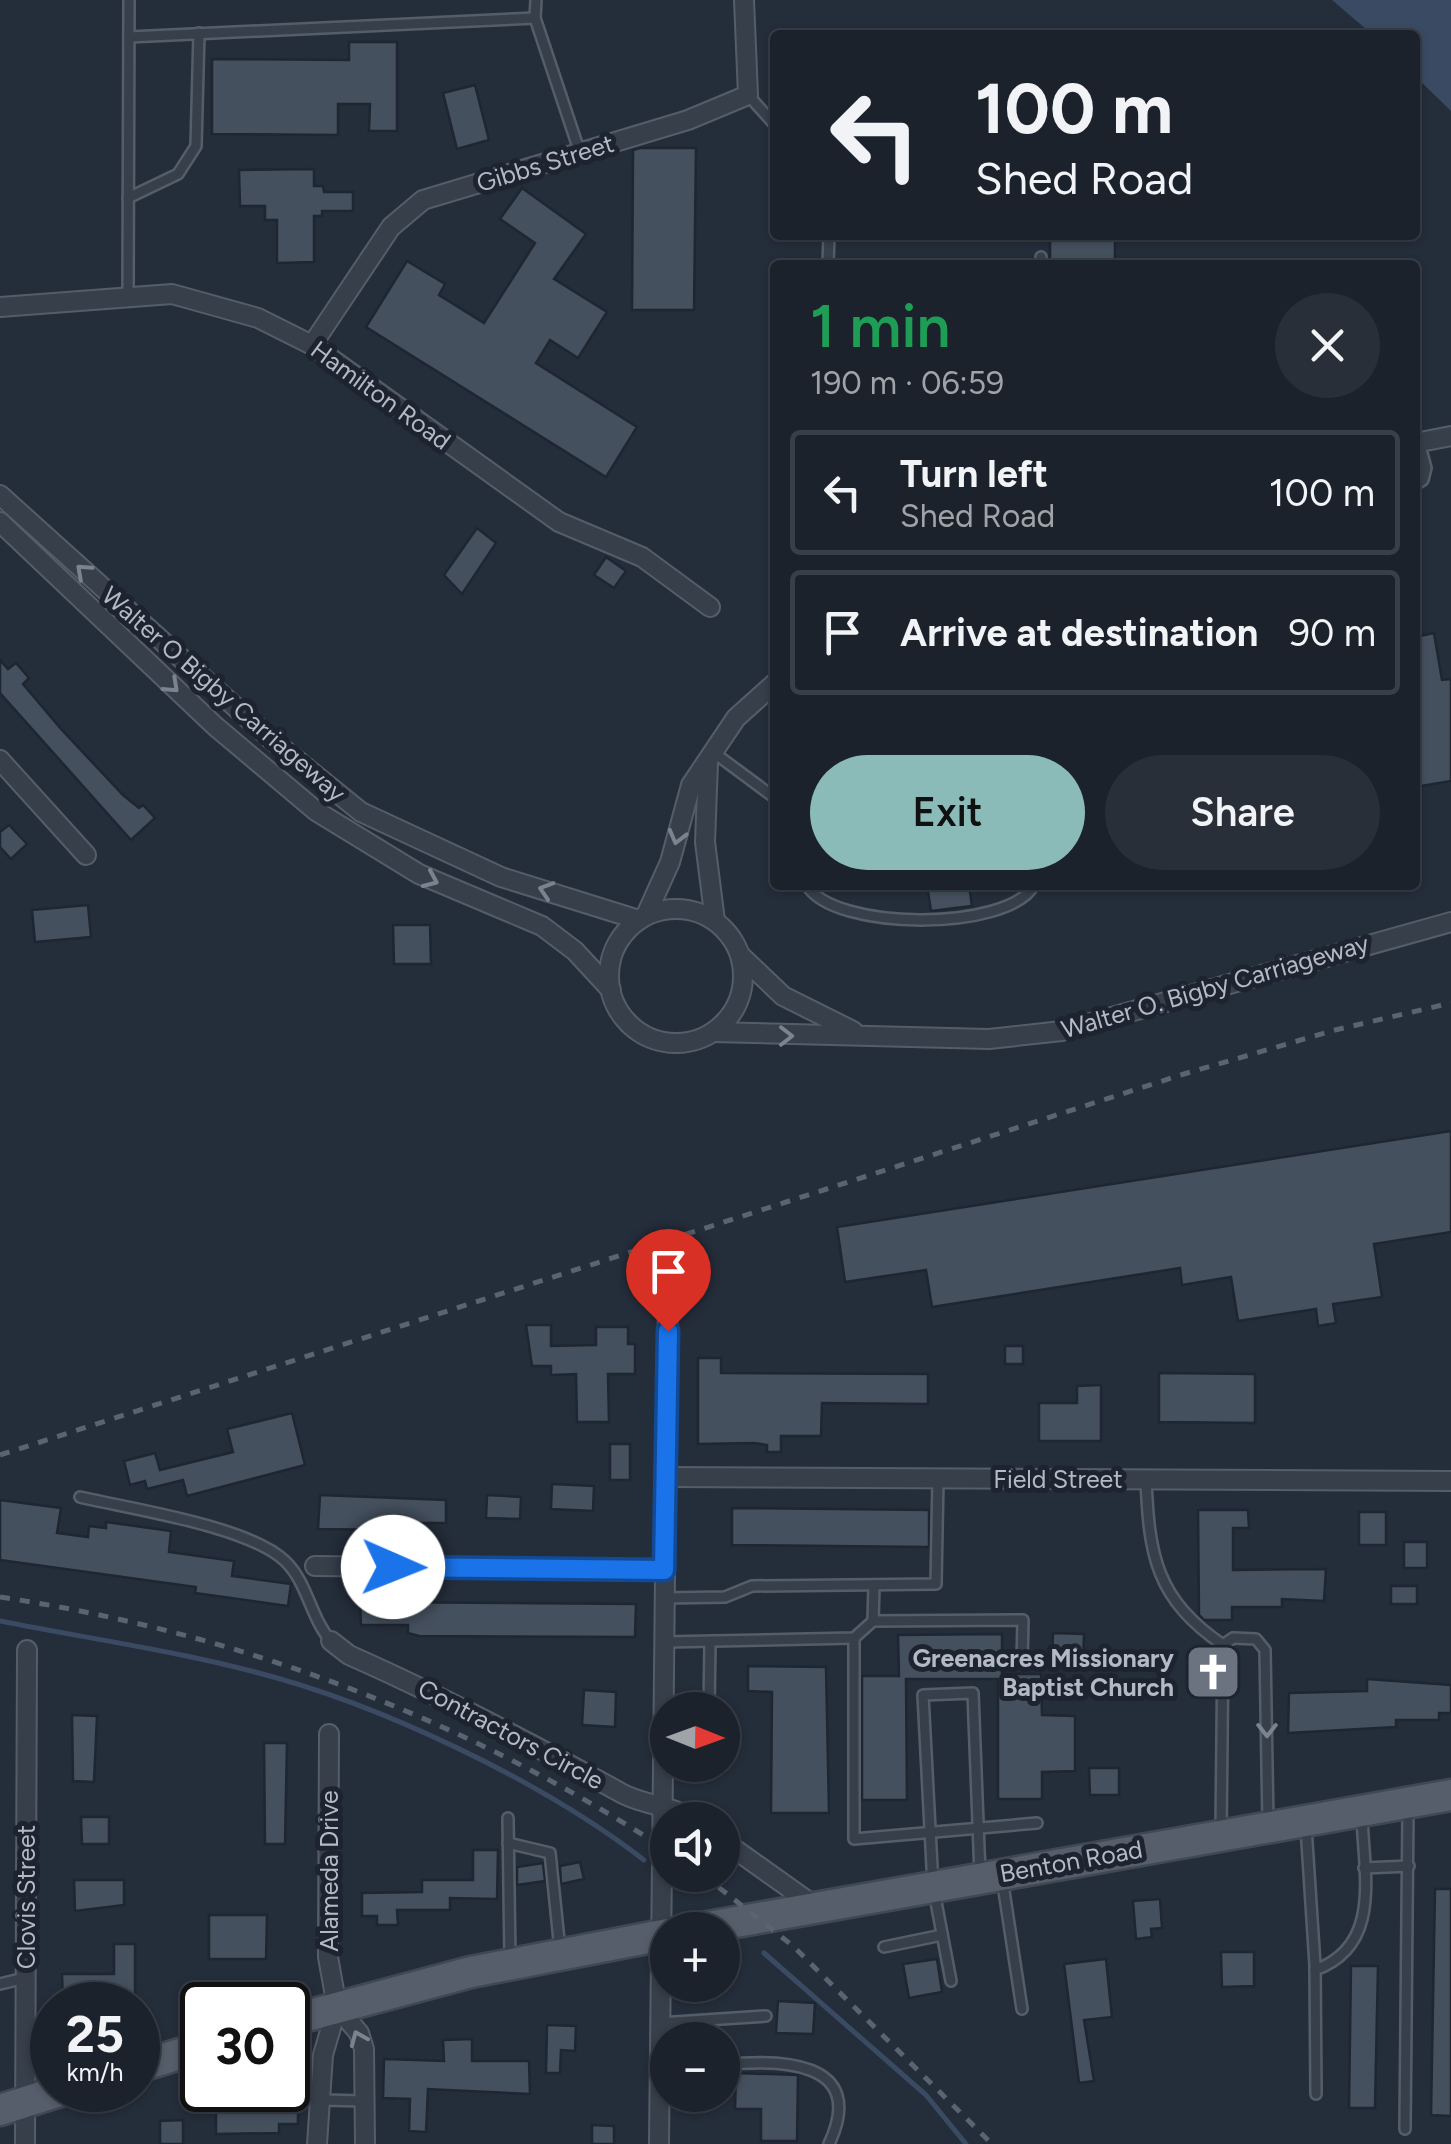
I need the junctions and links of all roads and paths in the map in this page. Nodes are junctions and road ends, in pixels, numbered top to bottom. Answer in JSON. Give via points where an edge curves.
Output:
{"nodes":[{"id":1,"x":128,"y":0,"type":"edge"},
{"id":2,"x":536,"y":0,"type":"edge"},
{"id":3,"x":744,"y":0,"type":"edge"},
{"id":4,"x":535,"y":18,"type":"junction"},
{"id":5,"x":198,"y":33,"type":"junction"},
{"id":6,"x":128,"y":36,"type":"junction"},
{"id":7,"x":748,"y":95,"type":"junction"},
{"id":8,"x":770,"y":119,"type":"edge"},
{"id":9,"x":580,"y":153,"type":"junction"},
{"id":10,"x":128,"y":198,"type":"junction"},
{"id":11,"x":128,"y":295,"type":"junction"},
{"id":12,"x":5,"y":310,"type":"edge"},
{"id":13,"x":312,"y":345,"type":"junction"},
{"id":14,"x":1451,"y":436,"type":"edge"},
{"id":15,"x":1420,"y":441,"type":"edge"},
{"id":16,"x":1420,"y":451,"type":"edge"},
{"id":17,"x":1420,"y":482,"type":"edge"},
{"id":18,"x":0,"y":495,"type":"edge"},
{"id":19,"x":0,"y":522,"type":"edge"},
{"id":20,"x":710,"y":608,"type":"dead end"},
{"id":21,"x":770,"y":687,"type":"edge"},
{"id":22,"x":711,"y":757,"type":"junction"},
{"id":23,"x":0,"y":760,"type":"edge"},
{"id":24,"x":770,"y":795,"type":"edge"},
{"id":25,"x":86,"y":856,"type":"dead end"},
{"id":26,"x":810,"y":890,"type":"edge"},
{"id":27,"x":1028,"y":890,"type":"edge"},
{"id":28,"x":643,"y":917,"type":"junction"},
{"id":29,"x":716,"y":921,"type":"junction"},
{"id":30,"x":1451,"y":922,"type":"edge"},
{"id":31,"x":741,"y":956,"type":"junction"},
{"id":32,"x":611,"y":990,"type":"junction"},
{"id":33,"x":713,"y":1032,"type":"junction"},
{"id":34,"x":858,"y":1033,"type":"junction"},
{"id":35,"x":668,"y":1294,"type":"dead end"},
{"id":36,"x":666,"y":1477,"type":"junction"},
{"id":37,"x":938,"y":1478,"type":"junction"},
{"id":38,"x":1146,"y":1479,"type":"junction"},
{"id":39,"x":1451,"y":1480,"type":"edge"},
{"id":40,"x":80,"y":1497,"type":"dead end"},
{"id":41,"x":316,"y":1566,"type":"dead end"},
{"id":42,"x":664,"y":1570,"type":"junction"},
{"id":43,"x":874,"y":1585,"type":"junction"},
{"id":44,"x":664,"y":1598,"type":"junction"},
{"id":45,"x":873,"y":1622,"type":"junction"},
{"id":46,"x":854,"y":1638,"type":"junction"},
{"id":47,"x":330,"y":1640,"type":"joint"},
{"id":48,"x":664,"y":1642,"type":"junction"},
{"id":49,"x":710,"y":1643,"type":"junction"},
{"id":50,"x":1223,"y":1645,"type":"junction"},
{"id":51,"x":27,"y":1650,"type":"dead end"},
{"id":52,"x":1022,"y":1662,"type":"dead end"},
{"id":53,"x":709,"y":1692,"type":"edge"},
{"id":54,"x":329,"y":1734,"type":"dead end"},
{"id":55,"x":1451,"y":1795,"type":"edge"},
{"id":56,"x":654,"y":1802,"type":"edge"},
{"id":57,"x":662,"y":1802,"type":"edge"},
{"id":58,"x":1408,"y":1802,"type":"junction"},
{"id":59,"x":1362,"y":1810,"type":"junction"},
{"id":60,"x":508,"y":1818,"type":"dead end"},
{"id":61,"x":1306,"y":1820,"type":"junction"},
{"id":62,"x":1037,"y":1824,"type":"dead end"},
{"id":63,"x":1268,"y":1826,"type":"junction"},
{"id":64,"x":978,"y":1828,"type":"junction"},
{"id":65,"x":930,"y":1832,"type":"junction"},
{"id":66,"x":1221,"y":1834,"type":"junction"},
{"id":67,"x":508,"y":1844,"type":"junction"},
{"id":68,"x":740,"y":1853,"type":"edge"},
{"id":69,"x":1409,"y":1866,"type":"junction"},
{"id":70,"x":1364,"y":1868,"type":"junction"},
{"id":71,"x":991,"y":1876,"type":"junction"},
{"id":72,"x":933,"y":1886,"type":"junction"},
{"id":73,"x":816,"y":1907,"type":"junction"},
{"id":74,"x":740,"y":1921,"type":"edge"},
{"id":75,"x":942,"y":1936,"type":"junction"},
{"id":76,"x":650,"y":1937,"type":"edge"},
{"id":77,"x":884,"y":1947,"type":"dead end"},
{"id":78,"x":560,"y":1953,"type":"junction"},
{"id":79,"x":510,"y":1963,"type":"junction"},
{"id":80,"x":1316,"y":1970,"type":"junction"},
{"id":81,"x":26,"y":1978,"type":"junction"},
{"id":82,"x":951,"y":1981,"type":"dead end"},
{"id":83,"x":0,"y":1984,"type":"edge"},
{"id":84,"x":337,"y":2007,"type":"junction"},
{"id":85,"x":1022,"y":2008,"type":"dead end"},
{"id":86,"x":310,"y":2015,"type":"edge"},
{"id":87,"x":766,"y":2016,"type":"dead end"},
{"id":88,"x":675,"y":2022,"type":"edge"},
{"id":89,"x":740,"y":2064,"type":"edge"},
{"id":90,"x":1316,"y":2094,"type":"dead end"},
{"id":91,"x":321,"y":2100,"type":"junction"},
{"id":92,"x":365,"y":2100,"type":"junction"},
{"id":93,"x":13,"y":2106,"type":"edge"},
{"id":94,"x":661,"y":2112,"type":"edge"},
{"id":95,"x":1406,"y":2129,"type":"dead end"},
{"id":96,"x":25,"y":2144,"type":"edge"},
{"id":97,"x":317,"y":2144,"type":"edge"},
{"id":98,"x":365,"y":2144,"type":"edge"},
{"id":99,"x":659,"y":2144,"type":"edge"},
{"id":100,"x":829,"y":2144,"type":"edge"}],
"edges":[{"from":1,"to":6,"type":"lane"},
{"from":2,"to":4,"type":"lane"},
{"from":3,"to":7,"type":"street"},
{"from":4,"to":5,"type":"lane"},
{"from":4,"to":9,"type":"lane"},
{"from":5,"to":6,"type":"lane"},
{"from":5,"to":10,"type":"lane","via":[[196,146],[178,174]]},
{"from":6,"to":10,"type":"lane"},
{"from":7,"to":8,"type":"lane"},
{"from":7,"to":9,"type":"street","name":"Gibbs Street"},
{"from":9,"to":13,"type":"street","name":"Gibbs Street","via":[[423,200],[391,227]]},
{"from":10,"to":11,"type":"lane"},
{"from":11,"to":12,"type":"street","name":"Hamilton Road"},
{"from":11,"to":13,"type":"street","name":"Hamilton Road","via":[[172,294],[225,306]]},
{"from":13,"to":20,"type":"street","name":"Hamilton Road","via":[[559,522],[642,557]]},
{"from":14,"to":15,"type":"street"},
{"from":16,"to":17,"type":"lane","via":[[1426,468]]},
{"from":28,"to":18,"type":"street","name":"Walter O Bigby Carriageway","one_way":true,"via":[[487,871],[360,812]]},
{"from":19,"to":32,"type":"street","name":"Walter O Bigby Carriageway","one_way":true,"via":[[215,726],[316,811],[418,874],[542,926]]},
{"from":21,"to":22,"type":"street","via":[[736,718]]},
{"from":22,"to":24,"type":"lane"},
{"from":22,"to":28,"type":"street","one_way":true,"via":[[691,785],[670,862]]},
{"from":22,"to":29,"type":"street","via":[[705,842]]},
{"from":23,"to":25,"type":"street"},
{"from":26,"to":27,"type":"lane","via":[[836,908],[941,922],[1011,905]]},
{"from":28,"to":29,"type":"street","name":"Walter O Bigby Carriageway","via":[[677,908]]},
{"from":28,"to":32,"type":"street","via":[[614,950]]},
{"from":29,"to":31,"type":"street"},
{"from":30,"to":34,"type":"street","name":"Walter O. Bigby Carriageway","via":[[1062,1031],[989,1040]]},
{"from":31,"to":33,"type":"street","via":[[740,999]]},
{"from":31,"to":34,"type":"street","name":"Walter O. Bigby Carriageway","via":[[783,996]]},
{"from":32,"to":33,"type":"street","name":"Walter O Bigby Carriageway","via":[[626,1018],[651,1038],[672,1043]]},
{"from":33,"to":34,"type":"street","name":"Walter O. Bigby Carriageway","one_way":true},
{"from":35,"to":36,"type":"street"},
{"from":36,"to":37,"type":"street","name":"Field Street"},
{"from":36,"to":42,"type":"street"},
{"from":37,"to":38,"type":"street","name":"Field Street"},
{"from":37,"to":43,"type":"lane","via":[[936,1584]]},
{"from":38,"to":39,"type":"street","name":"Field Street"},
{"from":38,"to":50,"type":"lane","via":[[1151,1550],[1168,1592]]},
{"from":40,"to":47,"type":"lane","via":[[265,1548],[298,1578]]},
{"from":41,"to":42,"type":"street"},
{"from":42,"to":44,"type":"street"},
{"from":43,"to":44,"type":"lane","via":[[752,1586],[725,1597]]},
{"from":43,"to":45,"type":"lane"},
{"from":44,"to":48,"type":"street"},
{"from":45,"to":46,"type":"lane"},
{"from":45,"to":52,"type":"lane","via":[[1023,1620]]},
{"from":46,"to":49,"type":"lane"},
{"from":46,"to":65,"type":"lane","via":[[854,1839]]},
{"from":47,"to":56,"type":"street","name":"Contractors Circle","via":[[628,1796]]},
{"from":48,"to":49,"type":"lane"},
{"from":48,"to":57,"type":"street"},
{"from":49,"to":53,"type":"lane"},
{"from":50,"to":63,"type":"lane","one_way":true,"via":[[1256,1638],[1265,1650]]},
{"from":50,"to":66,"type":"lane"},
{"from":51,"to":81,"type":"street","name":"Clovis Street"},
{"from":54,"to":84,"type":"street","name":"Alameda Drive","via":[[328,1957]]},
{"from":55,"to":58,"type":"main road","name":"Benton Road"},
{"from":58,"to":59,"type":"main road","name":"Benton Road"},
{"from":58,"to":69,"type":"lane"},
{"from":59,"to":61,"type":"main road","name":"Benton Road"},
{"from":59,"to":70,"type":"lane"},
{"from":60,"to":67,"type":"lane"},
{"from":61,"to":63,"type":"main road","name":"Benton Road"},
{"from":61,"to":80,"type":"lane"},
{"from":62,"to":64,"type":"lane"},
{"from":63,"to":66,"type":"main road","name":"Benton Road"},
{"from":64,"to":65,"type":"lane"},
{"from":64,"to":65,"type":"lane","via":[[973,1693],[924,1695]]},
{"from":64,"to":71,"type":"lane"},
{"from":65,"to":72,"type":"lane"},
{"from":66,"to":71,"type":"main road","name":"Benton Road"},
{"from":67,"to":78,"type":"lane","via":[[550,1854]]},
{"from":67,"to":79,"type":"lane"},
{"from":68,"to":73,"type":"street"},
{"from":69,"to":70,"type":"lane"},
{"from":69,"to":95,"type":"lane"},
{"from":70,"to":80,"type":"lane","via":[[1357,1939],[1340,1961]]},
{"from":71,"to":72,"type":"main road","name":"Benton Road"},
{"from":71,"to":85,"type":"lane"},
{"from":72,"to":73,"type":"main road","name":"Benton Road"},
{"from":72,"to":75,"type":"lane"},
{"from":73,"to":74,"type":"main road","name":"Benton Road"},
{"from":75,"to":77,"type":"lane"},
{"from":75,"to":82,"type":"lane"},
{"from":76,"to":78,"type":"main road"},
{"from":78,"to":79,"type":"main road"},
{"from":79,"to":84,"type":"main road"},
{"from":80,"to":90,"type":"lane"},
{"from":81,"to":83,"type":"lane"},
{"from":81,"to":93,"type":"street","name":"Clovis Street"},
{"from":84,"to":86,"type":"main road"},
{"from":84,"to":91,"type":"street","name":"Alameda Drive","via":[[326,2036]]},
{"from":92,"to":84,"type":"street","name":"Alameda Drive","one_way":true,"via":[[364,2049]]},
{"from":87,"to":88,"type":"lane"},
{"from":89,"to":100,"type":"lane","via":[[794,2063],[817,2070],[837,2105]]},
{"from":91,"to":92,"type":"lane"},
{"from":91,"to":97,"type":"street","name":"Alameda Drive"},
{"from":92,"to":98,"type":"street","name":"Alameda Drive"},
{"from":93,"to":96,"type":"street","name":"Clovis Street"},
{"from":94,"to":99,"type":"street"}]}
